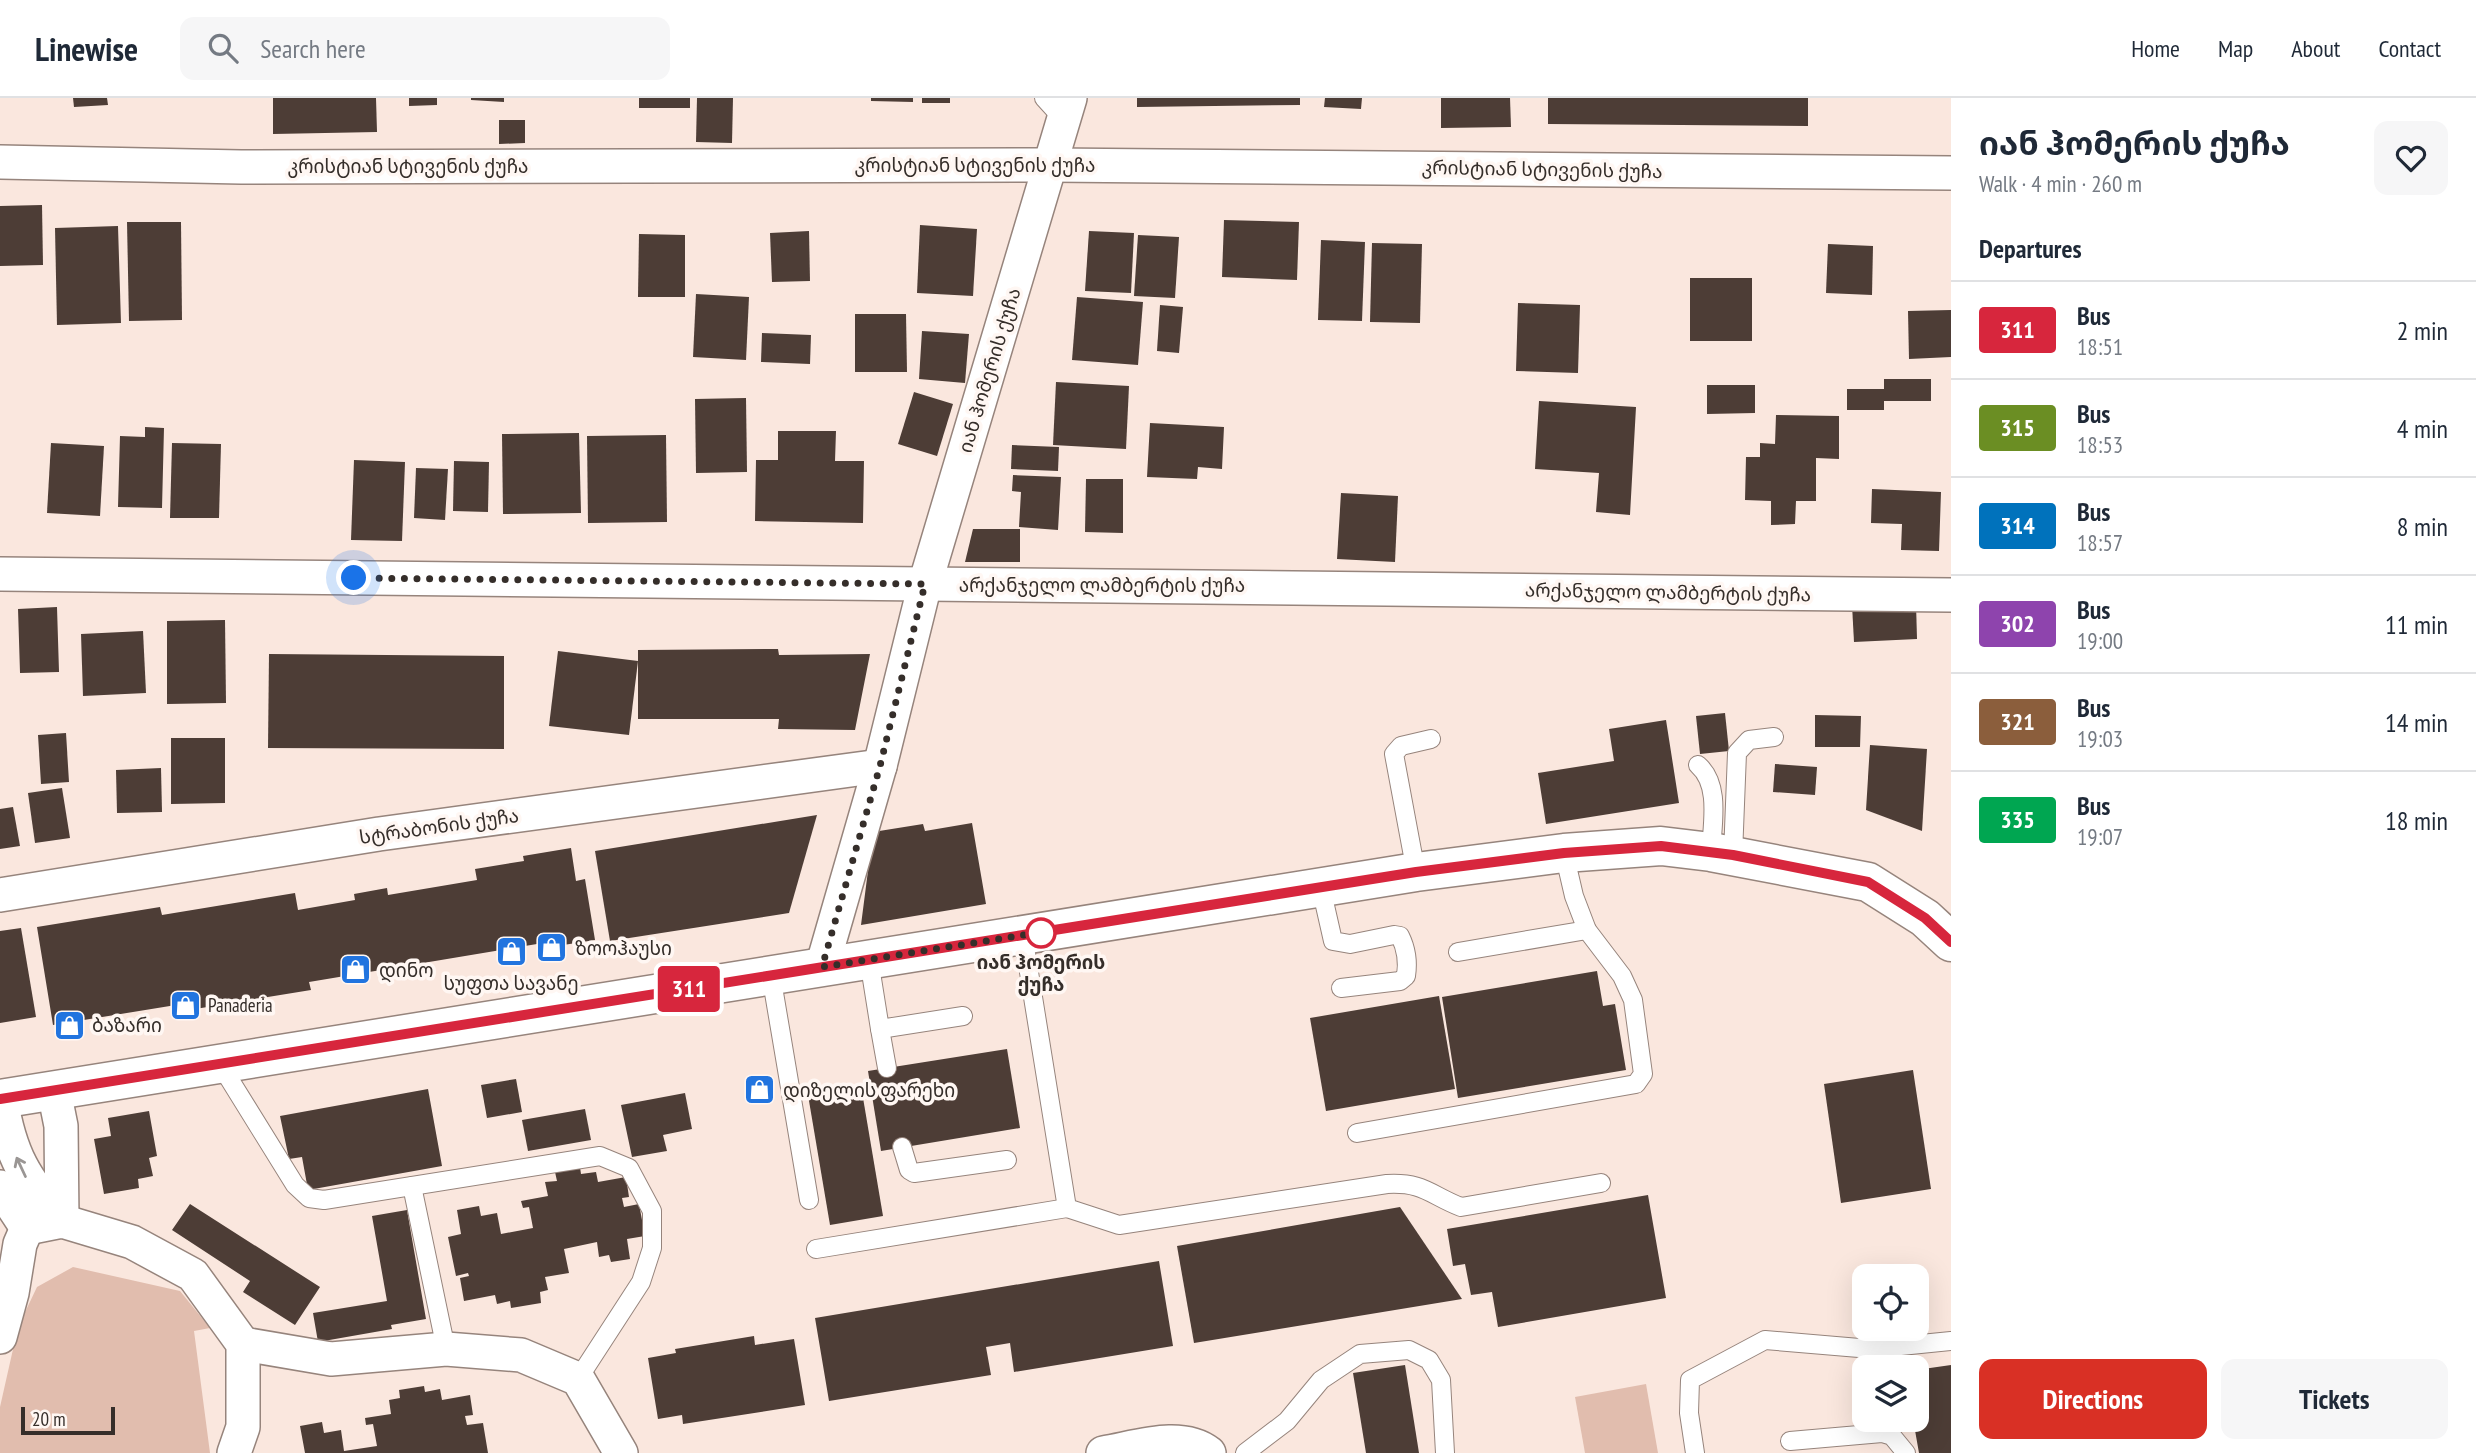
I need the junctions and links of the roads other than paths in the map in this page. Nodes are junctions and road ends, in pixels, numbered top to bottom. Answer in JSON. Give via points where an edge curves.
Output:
{"nodes":[{"id":1,"x":1059,"y":105,"type":"edge"},
{"id":2,"x":0,"y":162,"type":"edge"},
{"id":3,"x":1051,"y":165,"type":"junction"},
{"id":4,"x":1951,"y":173,"type":"edge"},
{"id":5,"x":0,"y":574,"type":"edge"},
{"id":6,"x":925,"y":584,"type":"junction"},
{"id":7,"x":1951,"y":595,"type":"edge"},
{"id":8,"x":1774,"y":737,"type":"dead end"},
{"id":9,"x":1431,"y":739,"type":"dead end"},
{"id":10,"x":1698,"y":765,"type":"dead end"},
{"id":11,"x":880,"y":766,"type":"junction"},
{"id":12,"x":1564,"y":853,"type":"junction"},
{"id":13,"x":1722,"y":853,"type":"junction"},
{"id":14,"x":1416,"y":872,"type":"junction"},
{"id":15,"x":1321,"y":888,"type":"junction"},
{"id":16,"x":0,"y":895,"type":"edge"},
{"id":17,"x":1587,"y":930,"type":"junction"},
{"id":18,"x":1023,"y":936,"type":"junction"},
{"id":19,"x":1951,"y":942,"type":"edge"},
{"id":20,"x":1458,"y":952,"type":"dead end"},
{"id":21,"x":869,"y":960,"type":"junction"},
{"id":22,"x":822,"y":967,"type":"junction"},
{"id":23,"x":771,"y":975,"type":"junction"},
{"id":24,"x":1341,"y":988,"type":"dead end"},
{"id":25,"x":963,"y":1016,"type":"dead end"},
{"id":26,"x":880,"y":1029,"type":"junction"},
{"id":27,"x":220,"y":1064,"type":"junction"},
{"id":28,"x":887,"y":1068,"type":"dead end"},
{"id":29,"x":54,"y":1091,"type":"junction"},
{"id":30,"x":0,"y":1099,"type":"edge"},
{"id":31,"x":1357,"y":1133,"type":"dead end"},
{"id":32,"x":901,"y":1147,"type":"dead end"},
{"id":33,"x":1007,"y":1160,"type":"dead end"},
{"id":34,"x":1601,"y":1183,"type":"dead end"},
{"id":35,"x":412,"y":1186,"type":"junction"},
{"id":36,"x":0,"y":1187,"type":"edge"},
{"id":37,"x":809,"y":1200,"type":"dead end"},
{"id":38,"x":1067,"y":1208,"type":"junction"},
{"id":39,"x":62,"y":1221,"type":"junction"},
{"id":40,"x":27,"y":1228,"type":"junction"},
{"id":41,"x":816,"y":1249,"type":"dead end"},
{"id":42,"x":0,"y":1337,"type":"edge"},
{"id":43,"x":1951,"y":1340,"type":"edge"},
{"id":44,"x":243,"y":1344,"type":"junction"},
{"id":45,"x":446,"y":1349,"type":"junction"},
{"id":46,"x":578,"y":1379,"type":"junction"},
{"id":47,"x":1790,"y":1441,"type":"dead end"},
{"id":48,"x":234,"y":1453,"type":"edge"},
{"id":49,"x":621,"y":1453,"type":"edge"},
{"id":50,"x":1103,"y":1453,"type":"edge"},
{"id":51,"x":1209,"y":1453,"type":"edge"},
{"id":52,"x":1245,"y":1453,"type":"edge"},
{"id":53,"x":1446,"y":1453,"type":"edge"},
{"id":54,"x":1695,"y":1453,"type":"edge"},
{"id":55,"x":1906,"y":1453,"type":"edge"}],
"edges":[{"from":1,"to":3,"type":"street","name":"იან ჰომერის ქუჩა"},
{"from":2,"to":3,"type":"street","name":"კრისტიან სტივენის ქუჩა","via":[[241,167]]},
{"from":3,"to":4,"type":"street","name":"კრისტიან სტივენის ქუჩა"},
{"from":3,"to":6,"type":"street","name":"იან ჰომერის ქუჩა"},
{"from":5,"to":6,"type":"street","name":"არქანჯელო ლამბერტის ქუჩა"},
{"from":6,"to":7,"type":"street","name":"არქანჯელო ლამბერტის ქუჩა"},
{"from":6,"to":11,"type":"street","name":"იან ჰომერის ქუჩა"},
{"from":8,"to":13,"type":"lane","via":[[1749,740],[1737,753]]},
{"from":9,"to":14,"type":"lane","via":[[1401,746],[1394,754]]},
{"from":10,"to":13,"type":"lane","via":[[1713,791]]},
{"from":11,"to":16,"type":"street","name":"სტრაბონის ქუჩა","via":[[379,834]]},
{"from":11,"to":22,"type":"street","name":"იან ჰომერის ქუჩა"},
{"from":12,"to":13,"type":"street","via":[[1661,846]]},
{"from":12,"to":14,"type":"street"},
{"from":12,"to":17,"type":"lane"},
{"from":13,"to":19,"type":"street","via":[[1868,882],[1925,918]]},
{"from":14,"to":15,"type":"street"},
{"from":15,"to":18,"type":"street"},
{"from":15,"to":24,"type":"lane","via":[[1333,941],[1350,944],[1394,935],[1403,941],[1407,966],[1401,981]]},
{"from":17,"to":20,"type":"lane"},
{"from":17,"to":31,"type":"lane","via":[[1622,976],[1633,1000],[1643,1074],[1636,1084]]},
{"from":18,"to":21,"type":"street"},
{"from":18,"to":38,"type":"lane"},
{"from":21,"to":22,"type":"street"},
{"from":21,"to":26,"type":"lane"},
{"from":22,"to":23,"type":"street"},
{"from":23,"to":27,"type":"street"},
{"from":23,"to":37,"type":"lane"},
{"from":25,"to":26,"type":"lane"},
{"from":26,"to":28,"type":"lane"},
{"from":27,"to":29,"type":"street"},
{"from":27,"to":35,"type":"lane","via":[[295,1185],[309,1198],[324,1200]]},
{"from":29,"to":30,"type":"street"},
{"from":29,"to":39,"type":"street","via":[[61,1126]]},
{"from":39,"to":30,"type":"street","one_way":true,"via":[[30,1185],[7,1136]]},
{"from":32,"to":33,"type":"lane","via":[[914,1173]]},
{"from":34,"to":38,"type":"lane","via":[[1461,1207],[1425,1187],[1387,1184],[1119,1225]]},
{"from":35,"to":45,"type":"lane"},
{"from":35,"to":46,"type":"lane","via":[[600,1156],[629,1168],[652,1211],[652,1248],[641,1282]]},
{"from":36,"to":40,"type":"street"},
{"from":38,"to":41,"type":"lane"},
{"from":39,"to":40,"type":"street"},
{"from":39,"to":44,"type":"street","via":[[132,1242],[193,1275]]},
{"from":40,"to":42,"type":"street"},
{"from":43,"to":54,"type":"lane","via":[[1871,1349],[1765,1340],[1690,1380]]},
{"from":44,"to":45,"type":"street","via":[[331,1359]]},
{"from":44,"to":48,"type":"street","via":[[243,1427]]},
{"from":45,"to":46,"type":"street","via":[[521,1355]]},
{"from":46,"to":49,"type":"street"},
{"from":47,"to":55,"type":"lane","via":[[1882,1433],[1892,1436]]},
{"from":50,"to":51,"type":"street","via":[[1178,1441],[1199,1445]]},
{"from":52,"to":53,"type":"lane","via":[[1287,1421],[1321,1380],[1360,1354],[1409,1350],[1429,1360],[1441,1380]]}]}
